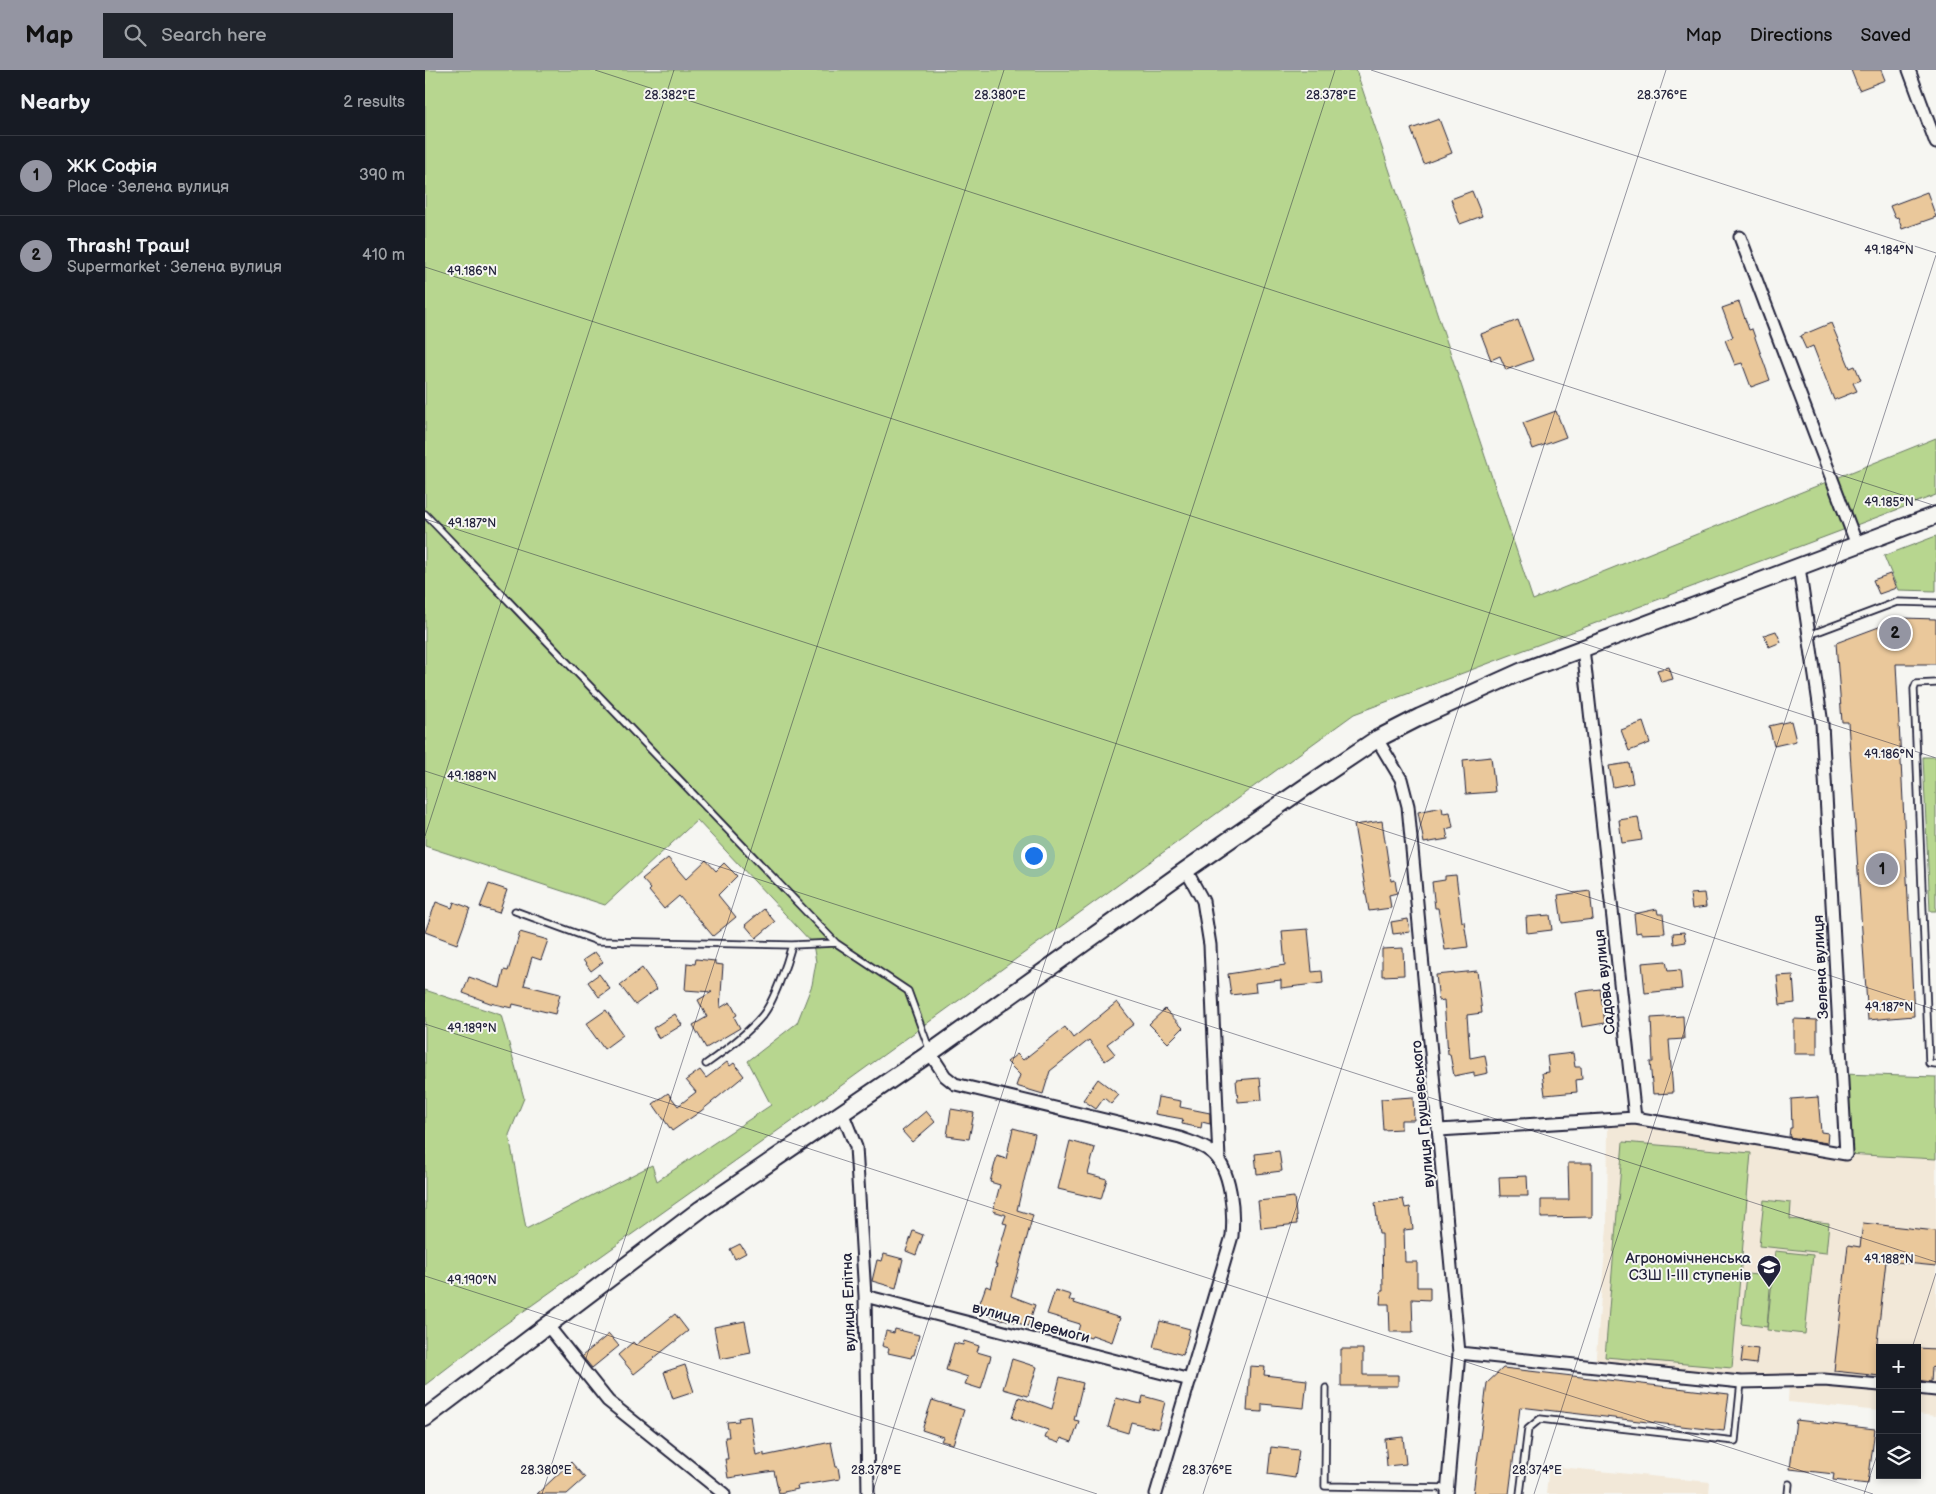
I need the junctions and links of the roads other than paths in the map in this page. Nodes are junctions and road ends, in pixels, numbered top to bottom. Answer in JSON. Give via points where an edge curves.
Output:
{"nodes":[{"id":1,"x":1909,"y":70,"type":"edge"},
{"id":2,"x":1936,"y":143,"type":"edge"},
{"id":3,"x":1740,"y":237,"type":"dead end"},
{"id":4,"x":425,"y":514,"type":"edge"},
{"id":5,"x":1936,"y":515,"type":"edge"},
{"id":6,"x":1857,"y":544,"type":"junction"},
{"id":7,"x":1799,"y":567,"type":"junction"},
{"id":8,"x":1936,"y":603,"type":"edge"},
{"id":9,"x":1809,"y":635,"type":"junction"},
{"id":10,"x":1583,"y":648,"type":"junction"},
{"id":11,"x":1936,"y":683,"type":"edge"},
{"id":12,"x":1377,"y":739,"type":"junction"},
{"id":13,"x":1187,"y":870,"type":"junction"},
{"id":14,"x":515,"y":911,"type":"dead end"},
{"id":15,"x":836,"y":943,"type":"junction"},
{"id":16,"x":792,"y":945,"type":"junction"},
{"id":17,"x":931,"y":1053,"type":"junction"},
{"id":18,"x":706,"y":1064,"type":"dead end"},
{"id":19,"x":1936,"y":1064,"type":"edge"},
{"id":20,"x":842,"y":1112,"type":"junction"},
{"id":21,"x":1635,"y":1118,"type":"junction"},
{"id":22,"x":1439,"y":1130,"type":"junction"},
{"id":23,"x":1219,"y":1160,"type":"junction"},
{"id":24,"x":865,"y":1296,"type":"junction"},
{"id":25,"x":548,"y":1326,"type":"junction"},
{"id":26,"x":1459,"y":1353,"type":"junction"},
{"id":27,"x":1190,"y":1380,"type":"junction"},
{"id":28,"x":1741,"y":1382,"type":"junction"},
{"id":29,"x":1876,"y":1385,"type":"edge"},
{"id":30,"x":1326,"y":1388,"type":"dead end"},
{"id":31,"x":1921,"y":1388,"type":"edge"},
{"id":32,"x":1936,"y":1390,"type":"edge"},
{"id":33,"x":425,"y":1418,"type":"edge"},
{"id":34,"x":1789,"y":1484,"type":"dead end"},
{"id":35,"x":1448,"y":1491,"type":"edge"},
{"id":36,"x":724,"y":1494,"type":"edge"},
{"id":37,"x":868,"y":1494,"type":"edge"},
{"id":38,"x":1156,"y":1494,"type":"edge"},
{"id":39,"x":1520,"y":1494,"type":"edge"},
{"id":40,"x":1788,"y":1494,"type":"edge"}],
"edges":[{"from":1,"to":2,"type":"street"},
{"from":3,"to":6,"type":"street"},
{"from":4,"to":15,"type":"lane"},
{"from":5,"to":6,"type":"main road"},
{"from":6,"to":7,"type":"main road"},
{"from":7,"to":9,"type":"street","name":"Зелена вулиця"},
{"from":7,"to":10,"type":"main road"},
{"from":8,"to":9,"type":"lane","via":[[1897,602]]},
{"from":9,"to":21,"type":"street","name":"Зелена вулиця","via":[[1822,724],[1846,1154]]},
{"from":10,"to":12,"type":"main road","via":[[1471,694]]},
{"from":10,"to":21,"type":"street","name":"Садова вулиця"},
{"from":11,"to":19,"type":"lane","via":[[1916,684],[1914,690],[1929,1063]]},
{"from":12,"to":13,"type":"main road"},
{"from":12,"to":22,"type":"street","name":"вулиця Грушевського","via":[[1401,779],[1408,806]]},
{"from":13,"to":17,"type":"main road"},
{"from":13,"to":23,"type":"street","via":[[1203,902],[1210,945]]},
{"from":14,"to":16,"type":"lane","via":[[597,941]]},
{"from":15,"to":16,"type":"lane"},
{"from":15,"to":17,"type":"lane","via":[[908,991]]},
{"from":16,"to":18,"type":"lane","via":[[763,1015],[741,1038]]},
{"from":17,"to":20,"type":"main road"},
{"from":17,"to":23,"type":"street","via":[[945,1076],[955,1084],[1180,1138],[1211,1152]]},
{"from":20,"to":24,"type":"street","name":"вулиця Елітна","via":[[856,1146]]},
{"from":20,"to":25,"type":"main road","via":[[701,1209]]},
{"from":21,"to":22,"type":"street"},
{"from":22,"to":26,"type":"street","name":"вулиця Грушевського"},
{"from":23,"to":27,"type":"street","via":[[1231,1196],[1232,1236]]},
{"from":24,"to":27,"type":"street","name":"вулиця Перемоги"},
{"from":24,"to":37,"type":"street","name":"вулиця Елітна"},
{"from":25,"to":33,"type":"main road"},
{"from":25,"to":36,"type":"street","via":[[609,1402]]},
{"from":26,"to":28,"type":"street"},
{"from":26,"to":35,"type":"street","name":"вулиця Грушевського"},
{"from":27,"to":38,"type":"street"},
{"from":28,"to":29,"type":"street","via":[[1824,1380]]},
{"from":28,"to":39,"type":"lane","via":[[1735,1440],[1540,1419],[1528,1429]]},
{"from":30,"to":35,"type":"lane","via":[[1325,1486]]},
{"from":31,"to":32,"type":"street"},
{"from":34,"to":40,"type":"lane"}]}
